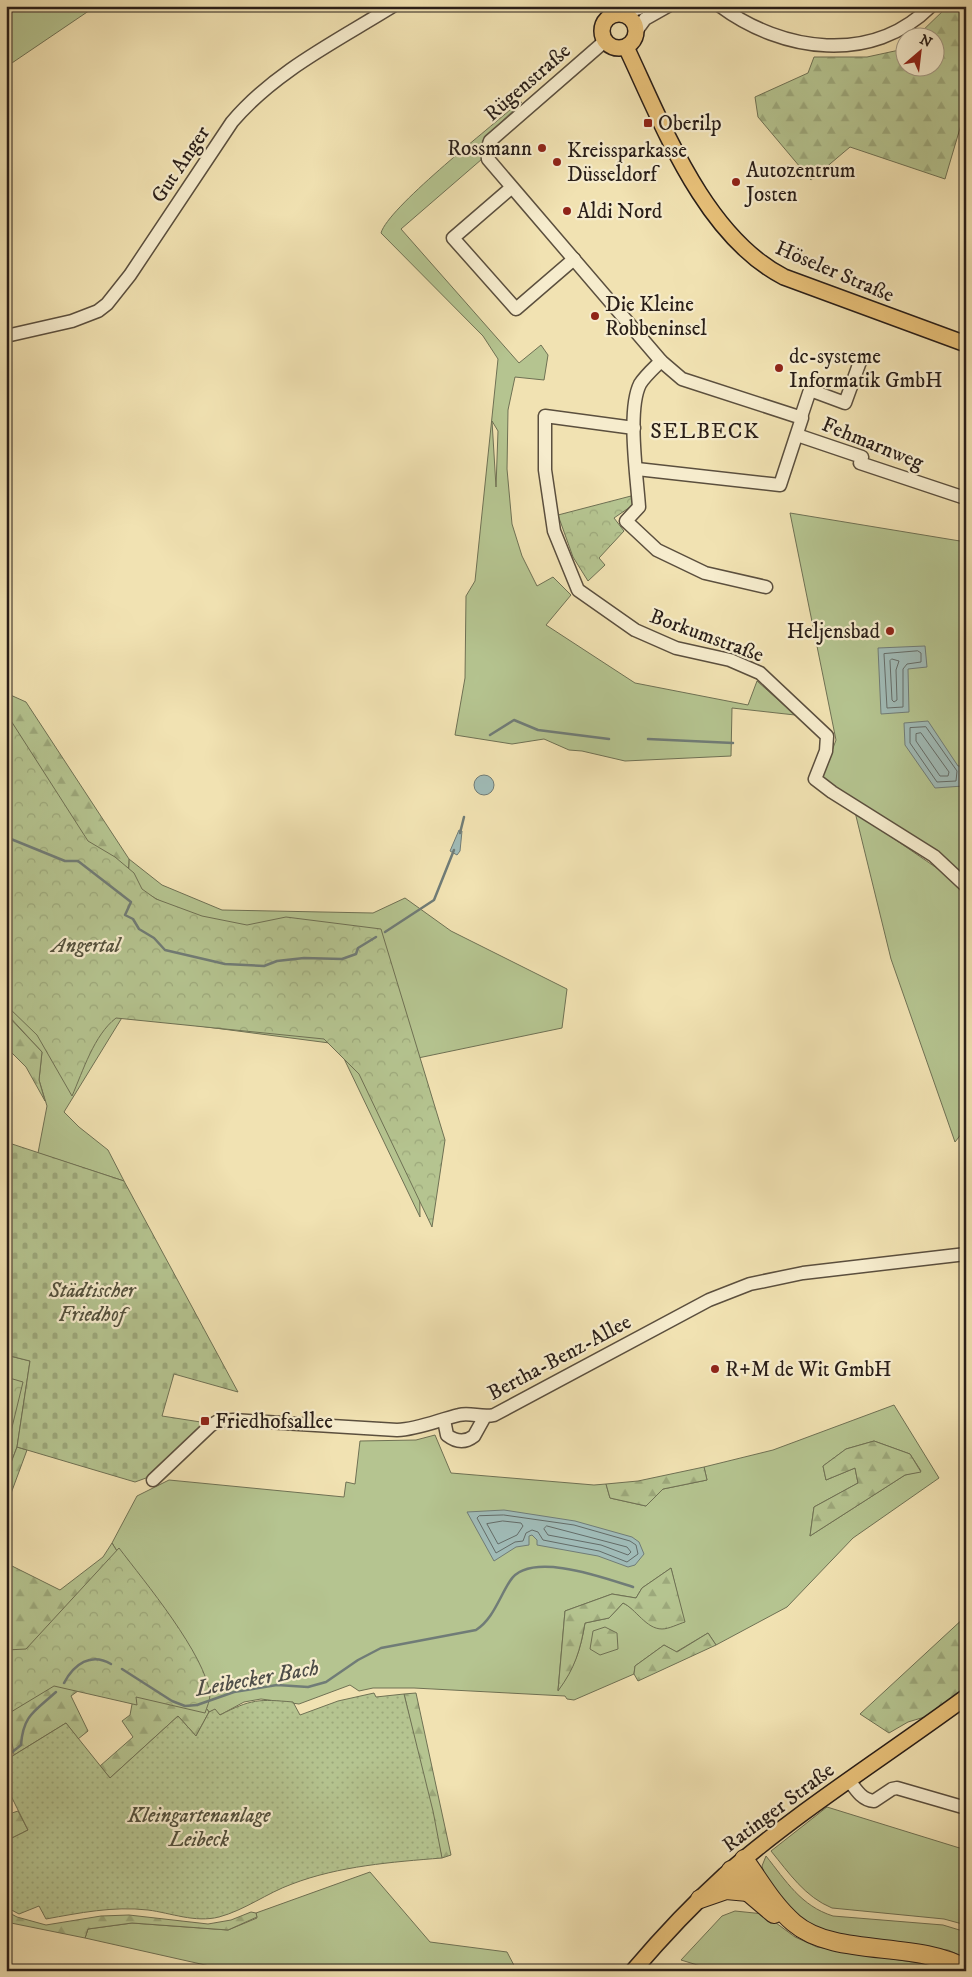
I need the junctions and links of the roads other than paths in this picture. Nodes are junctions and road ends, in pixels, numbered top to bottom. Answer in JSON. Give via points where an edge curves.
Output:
{"nodes":[{"id":1,"x":393,"y":6,"type":"edge"},
{"id":2,"x":645,"y":6,"type":"edge"},
{"id":3,"x":668,"y":6,"type":"edge"},
{"id":4,"x":720,"y":6,"type":"edge"},
{"id":5,"x":930,"y":6,"type":"edge"},
{"id":6,"x":611,"y":12,"type":"edge"},
{"id":7,"x":637,"y":30,"type":"junction"},
{"id":8,"x":605,"y":41,"type":"junction"},
{"id":9,"x":626,"y":47,"type":"junction"},
{"id":10,"x":511,"y":188,"type":"junction"},
{"id":11,"x":574,"y":260,"type":"junction"},
{"id":12,"x":6,"y":336,"type":"edge"},
{"id":13,"x":966,"y":344,"type":"edge"},
{"id":14,"x":861,"y":359,"type":"dead end"},
{"id":15,"x":661,"y":361,"type":"junction"},
{"id":16,"x":802,"y":418,"type":"junction"},
{"id":17,"x":634,"y":428,"type":"junction"},
{"id":18,"x":797,"y":435,"type":"junction"},
{"id":19,"x":637,"y":469,"type":"junction"},
{"id":20,"x":962,"y":497,"type":"dead end"},
{"id":21,"x":766,"y":587,"type":"dead end"},
{"id":22,"x":966,"y":886,"type":"edge"},
{"id":23,"x":966,"y":1254,"type":"edge"},
{"id":24,"x":484,"y":1418,"type":"junction"},
{"id":25,"x":444,"y":1420,"type":"junction"},
{"id":26,"x":153,"y":1480,"type":"dead end"},
{"id":27,"x":966,"y":1697,"type":"edge"},
{"id":28,"x":849,"y":1780,"type":"junction"},
{"id":29,"x":966,"y":1808,"type":"edge"},
{"id":30,"x":738,"y":1865,"type":"junction"},
{"id":31,"x":748,"y":1892,"type":"junction"},
{"id":32,"x":700,"y":1899,"type":"junction"},
{"id":33,"x":966,"y":1969,"type":"edge"},
{"id":34,"x":633,"y":1971,"type":"edge"},
{"id":35,"x":960,"y":1971,"type":"edge"}],
"edges":[{"from":1,"to":12,"type":"street","name":"Gut Anger","via":[[278,78],[248,103],[107,304],[72,321]]},
{"from":2,"to":6,"type":"street"},
{"from":3,"to":7,"type":"street","via":[[645,19]]},
{"from":4,"to":5,"type":"street","via":[[739,19],[783,39],[826,47],[862,44],[884,36],[919,18]]},
{"from":6,"to":7,"type":"main road","via":[[630,18]]},
{"from":6,"to":8,"type":"main road","via":[[602,27]]},
{"from":7,"to":9,"type":"main road","via":[[635,39]]},
{"from":8,"to":9,"type":"main road","via":[[614,48]]},
{"from":8,"to":10,"type":"street","name":"Rügenstraße","via":[[490,141],[486,150],[488,160]]},
{"from":9,"to":13,"type":"main road","name":"Höseler Straße","via":[[693,180],[741,246],[766,268]]},
{"from":10,"to":11,"type":"street","name":"Rügenstraße"},
{"from":10,"to":11,"type":"street","via":[[452,238],[516,309]]},
{"from":11,"to":15,"type":"street","name":"Rügenstraße"},
{"from":14,"to":16,"type":"street","via":[[845,403],[810,390]]},
{"from":15,"to":16,"type":"street","name":"Rügenstraße","via":[[682,379]]},
{"from":15,"to":17,"type":"street","via":[[640,384]]},
{"from":16,"to":18,"type":"street"},
{"from":17,"to":19,"type":"street"},
{"from":17,"to":22,"type":"street","name":"Borkumstraße","via":[[545,416],[545,470],[554,531],[578,590],[635,630],[676,648],[730,660],[760,673],[827,736],[826,751],[815,779],[934,856]]},
{"from":18,"to":19,"type":"street","via":[[780,485]]},
{"from":18,"to":20,"type":"street","name":"Fehmarnweg","via":[[862,456],[860,463]]},
{"from":19,"to":21,"type":"street","via":[[639,507],[626,521],[657,550],[705,573]]},
{"from":23,"to":24,"type":"street","name":"Bertha-Benz-Allee","via":[[803,1273],[750,1284],[709,1300],[538,1393]]},
{"from":24,"to":25,"type":"street","name":"Bertha-Benz-Allee","via":[[462,1414]]},
{"from":24,"to":25,"type":"street","via":[[474,1436],[460,1441],[447,1435]]},
{"from":25,"to":26,"type":"street","name":"Bertha-Benz-Allee","via":[[419,1428],[386,1430],[224,1420],[210,1426]]},
{"from":27,"to":28,"type":"main road","name":"Ratinger Straße"},
{"from":28,"to":29,"type":"street","via":[[869,1800],[874,1801],[897,1788]]},
{"from":28,"to":30,"type":"main road","name":"Ratinger Straße"},
{"from":30,"to":31,"type":"highway"},
{"from":30,"to":32,"type":"main road","name":"Ratinger Straße"},
{"from":30,"to":33,"type":"highway","via":[[780,1910],[806,1932],[829,1940],[941,1958]]},
{"from":31,"to":32,"type":"highway","via":[[726,1890]]},
{"from":31,"to":35,"type":"highway","via":[[787,1925],[818,1942],[925,1959]]},
{"from":32,"to":34,"type":"main road","name":"Ratinger Straße","via":[[661,1930]]}]}
